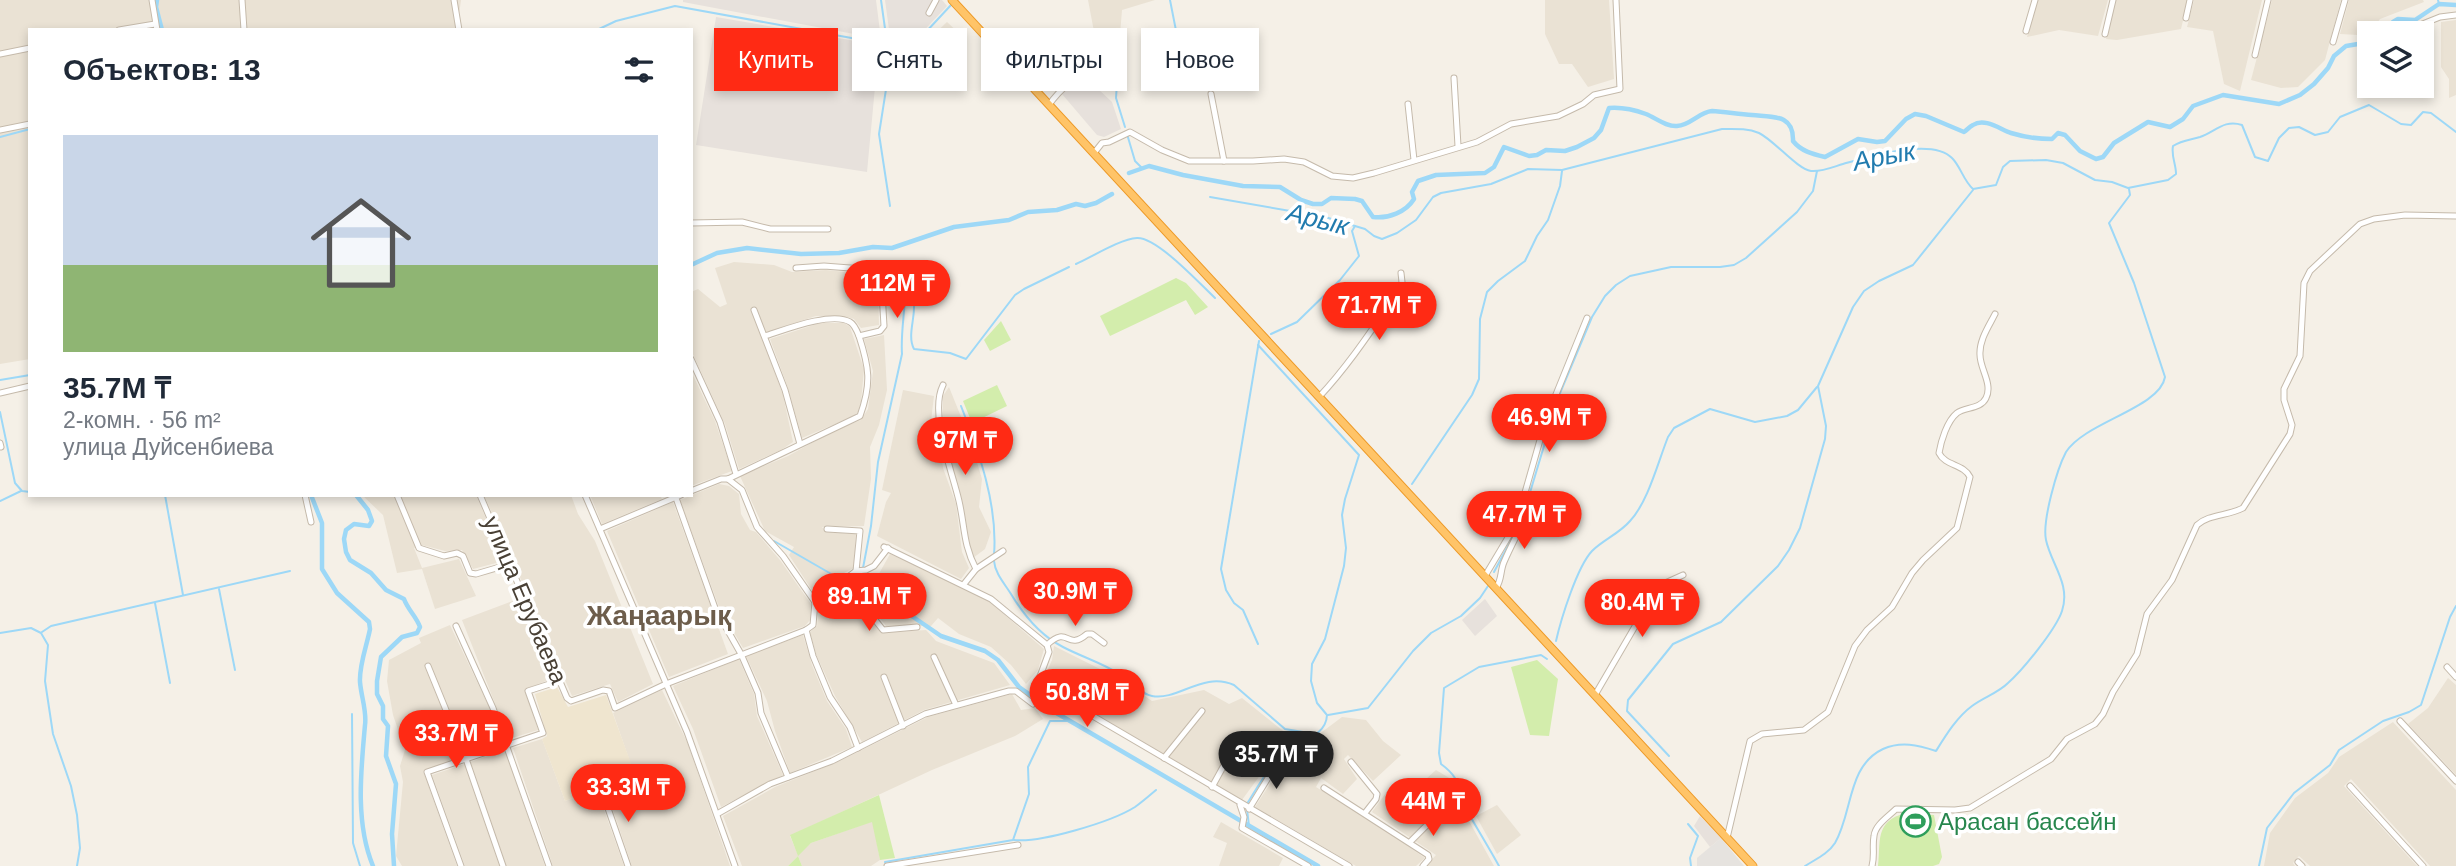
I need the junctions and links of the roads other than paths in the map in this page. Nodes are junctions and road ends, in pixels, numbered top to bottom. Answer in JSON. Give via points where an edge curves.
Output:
{"nodes":[{"id":1,"x":152,"y":0,"type":"edge"},
{"id":2,"x":242,"y":0,"type":"edge"},
{"id":3,"x":454,"y":0,"type":"edge"},
{"id":4,"x":936,"y":0,"type":"edge"},
{"id":5,"x":952,"y":0,"type":"edge"},
{"id":6,"x":1616,"y":0,"type":"edge"},
{"id":7,"x":2035,"y":0,"type":"edge"},
{"id":8,"x":2113,"y":0,"type":"edge"},
{"id":9,"x":2190,"y":0,"type":"edge"},
{"id":10,"x":2268,"y":0,"type":"edge"},
{"id":11,"x":2345,"y":0,"type":"edge"},
{"id":12,"x":929,"y":13,"type":"dead end"},
{"id":13,"x":2456,"y":15,"type":"edge"},
{"id":14,"x":2186,"y":18,"type":"dead end"},
{"id":15,"x":2430,"y":21,"type":"edge"},
{"id":16,"x":156,"y":27,"type":"edge"},
{"id":17,"x":244,"y":28,"type":"edge"},
{"id":18,"x":460,"y":28,"type":"edge"},
{"id":19,"x":2026,"y":31,"type":"dead end"},
{"id":20,"x":2105,"y":34,"type":"dead end"},
{"id":21,"x":2333,"y":42,"type":"dead end"},
{"id":22,"x":28,"y":48,"type":"edge"},
{"id":23,"x":0,"y":54,"type":"edge"},
{"id":24,"x":2255,"y":54,"type":"dead end"},
{"id":25,"x":1454,"y":78,"type":"dead end"},
{"id":26,"x":1058,"y":91,"type":"edge"},
{"id":27,"x":1211,"y":94,"type":"dead end"},
{"id":28,"x":1408,"y":104,"type":"dead end"},
{"id":29,"x":1049,"y":105,"type":"junction"},
{"id":30,"x":28,"y":124,"type":"edge"},
{"id":31,"x":0,"y":130,"type":"edge"},
{"id":32,"x":1458,"y":146,"type":"junction"},
{"id":33,"x":1094,"y":153,"type":"junction"},
{"id":34,"x":1414,"y":160,"type":"junction"},
{"id":35,"x":1224,"y":161,"type":"junction"},
{"id":36,"x":2456,"y":216,"type":"edge"},
{"id":37,"x":693,"y":223,"type":"edge"},
{"id":38,"x":828,"y":229,"type":"dead end"},
{"id":39,"x":796,"y":268,"type":"dead end"},
{"id":40,"x":1401,"y":273,"type":"dead end"},
{"id":41,"x":754,"y":310,"type":"dead end"},
{"id":42,"x":1995,"y":314,"type":"dead end"},
{"id":43,"x":1587,"y":318,"type":"dead end"},
{"id":44,"x":765,"y":336,"type":"junction"},
{"id":45,"x":859,"y":336,"type":"junction"},
{"id":46,"x":693,"y":363,"type":"edge"},
{"id":47,"x":943,"y":384,"type":"dead end"},
{"id":48,"x":28,"y":386,"type":"edge"},
{"id":49,"x":0,"y":393,"type":"edge"},
{"id":50,"x":1319,"y":397,"type":"junction"},
{"id":51,"x":800,"y":444,"type":"junction"},
{"id":52,"x":736,"y":474,"type":"junction"},
{"id":53,"x":728,"y":479,"type":"junction"},
{"id":54,"x":693,"y":490,"type":"edge"},
{"id":55,"x":305,"y":497,"type":"edge"},
{"id":56,"x":398,"y":497,"type":"edge"},
{"id":57,"x":481,"y":497,"type":"edge"},
{"id":58,"x":586,"y":497,"type":"edge"},
{"id":59,"x":678,"y":497,"type":"edge"},
{"id":60,"x":666,"y":498,"type":"edge"},
{"id":61,"x":1532,"y":501,"type":"dead end"},
{"id":62,"x":311,"y":522,"type":"dead end"},
{"id":63,"x":600,"y":529,"type":"junction"},
{"id":64,"x":827,"y":529,"type":"dead end"},
{"id":65,"x":1003,"y":551,"type":"dead end"},
{"id":66,"x":510,"y":564,"type":"junction"},
{"id":67,"x":976,"y":569,"type":"junction"},
{"id":68,"x":856,"y":571,"type":"junction"},
{"id":69,"x":1683,"y":575,"type":"dead end"},
{"id":70,"x":1485,"y":576,"type":"junction"},
{"id":71,"x":964,"y":584,"type":"junction"},
{"id":72,"x":836,"y":586,"type":"junction"},
{"id":73,"x":1496,"y":588,"type":"junction"},
{"id":74,"x":815,"y":602,"type":"junction"},
{"id":75,"x":456,"y":625,"type":"dead end"},
{"id":76,"x":917,"y":628,"type":"dead end"},
{"id":77,"x":806,"y":630,"type":"junction"},
{"id":78,"x":1104,"y":643,"type":"dead end"},
{"id":79,"x":1047,"y":645,"type":"junction"},
{"id":80,"x":741,"y":654,"type":"junction"},
{"id":81,"x":934,"y":657,"type":"dead end"},
{"id":82,"x":428,"y":666,"type":"dead end"},
{"id":83,"x":2446,"y":667,"type":"dead end"},
{"id":84,"x":884,"y":677,"type":"dead end"},
{"id":85,"x":2456,"y":677,"type":"edge"},
{"id":86,"x":559,"y":681,"type":"junction"},
{"id":87,"x":666,"y":684,"type":"junction"},
{"id":88,"x":1045,"y":688,"type":"junction"},
{"id":89,"x":1595,"y":695,"type":"junction"},
{"id":90,"x":956,"y":705,"type":"junction"},
{"id":91,"x":1202,"y":711,"type":"dead end"},
{"id":92,"x":2400,"y":721,"type":"dead end"},
{"id":93,"x":903,"y":726,"type":"junction"},
{"id":94,"x":1240,"y":736,"type":"dead end"},
{"id":95,"x":508,"y":745,"type":"junction"},
{"id":96,"x":858,"y":748,"type":"junction"},
{"id":97,"x":1164,"y":758,"type":"junction"},
{"id":98,"x":466,"y":759,"type":"junction"},
{"id":99,"x":1286,"y":760,"type":"dead end"},
{"id":100,"x":1351,"y":762,"type":"dead end"},
{"id":101,"x":788,"y":778,"type":"junction"},
{"id":102,"x":2456,"y":781,"type":"edge"},
{"id":103,"x":2350,"y":786,"type":"dead end"},
{"id":104,"x":1212,"y":787,"type":"junction"},
{"id":105,"x":1324,"y":788,"type":"dead end"},
{"id":106,"x":603,"y":791,"type":"dead end"},
{"id":107,"x":1240,"y":805,"type":"junction"},
{"id":108,"x":1249,"y":809,"type":"junction"},
{"id":109,"x":1366,"y":813,"type":"junction"},
{"id":110,"x":717,"y":814,"type":"junction"},
{"id":111,"x":1437,"y":816,"type":"dead end"},
{"id":112,"x":1727,"y":838,"type":"junction"},
{"id":113,"x":1410,"y":842,"type":"junction"},
{"id":114,"x":1017,"y":845,"type":"dead end"},
{"id":115,"x":461,"y":866,"type":"edge"},
{"id":116,"x":503,"y":866,"type":"edge"},
{"id":117,"x":549,"y":866,"type":"edge"},
{"id":118,"x":628,"y":866,"type":"edge"},
{"id":119,"x":735,"y":866,"type":"edge"},
{"id":120,"x":887,"y":866,"type":"edge"},
{"id":121,"x":1308,"y":866,"type":"edge"},
{"id":122,"x":1349,"y":866,"type":"edge"},
{"id":123,"x":1423,"y":866,"type":"edge"},
{"id":124,"x":1753,"y":866,"type":"edge"},
{"id":125,"x":1872,"y":866,"type":"edge"},
{"id":126,"x":2423,"y":866,"type":"edge"}],
"edges":[{"from":1,"to":16,"type":"street"},
{"from":2,"to":17,"type":"street"},
{"from":3,"to":18,"type":"street"},
{"from":4,"to":12,"type":"street"},
{"from":5,"to":29,"type":"highway"},
{"from":6,"to":32,"type":"street","via":[[1620,89],[1594,95],[1558,116],[1511,124],[1478,142]]},
{"from":7,"to":19,"type":"street"},
{"from":8,"to":20,"type":"street"},
{"from":9,"to":14,"type":"street"},
{"from":10,"to":24,"type":"street"},
{"from":11,"to":21,"type":"street"},
{"from":13,"to":15,"type":"street"},
{"from":22,"to":23,"type":"street"},
{"from":25,"to":32,"type":"street"},
{"from":26,"to":29,"type":"street"},
{"from":27,"to":35,"type":"street"},
{"from":28,"to":34,"type":"street"},
{"from":29,"to":33,"type":"highway"},
{"from":30,"to":31,"type":"street"},
{"from":32,"to":34,"type":"street"},
{"from":33,"to":35,"type":"street","via":[[1102,143],[1130,132],[1189,161]]},
{"from":33,"to":50,"type":"highway"},
{"from":34,"to":35,"type":"street","via":[[1353,178],[1332,176],[1304,162],[1284,159]]},
{"from":36,"to":125,"type":"street","via":[[2374,219],[2360,225],[2310,271],[2304,283],[2300,356],[2284,389],[2290,434],[2243,508],[2197,524],[2172,580],[2147,614],[2137,654],[2103,715],[2067,738],[2051,759],[1970,808],[1896,809],[1877,827]]},
{"from":37,"to":38,"type":"street"},
{"from":39,"to":45,"type":"street","via":[[876,270],[881,275],[884,326]]},
{"from":40,"to":50,"type":"street","via":[[1398,292],[1344,371]]},
{"from":41,"to":44,"type":"street"},
{"from":42,"to":112,"type":"street","via":[[1980,347],[1986,397],[1983,403],[1955,414],[1938,453],[1970,477],[1957,528],[1923,560],[1892,607],[1854,646],[1825,716],[1804,730],[1762,734],[1751,740]]},
{"from":43,"to":70,"type":"street","via":[[1546,419],[1516,524]]},
{"from":44,"to":45,"type":"street","via":[[818,319],[845,320]]},
{"from":44,"to":51,"type":"street"},
{"from":45,"to":51,"type":"street","via":[[869,368],[860,416]]},
{"from":46,"to":52,"type":"street","via":[[720,422]]},
{"from":47,"to":67,"type":"street","via":[[939,412],[947,467],[959,501],[966,551]]},
{"from":48,"to":49,"type":"street"},
{"from":50,"to":70,"type":"highway"},
{"from":51,"to":52,"type":"street"},
{"from":52,"to":53,"type":"street"},
{"from":53,"to":54,"type":"street"},
{"from":53,"to":74,"type":"street","via":[[742,490],[757,527]]},
{"from":55,"to":62,"type":"street"},
{"from":56,"to":66,"type":"street","via":[[419,548],[444,556],[457,553],[470,573]]},
{"from":57,"to":66,"type":"street","name":"улица Ерубаева"},
{"from":58,"to":63,"type":"street"},
{"from":59,"to":80,"type":"street","via":[[715,608]]},
{"from":60,"to":63,"type":"street"},
{"from":61,"to":73,"type":"street"},
{"from":63,"to":87,"type":"street"},
{"from":64,"to":68,"type":"street","via":[[860,531]]},
{"from":65,"to":67,"type":"street"},
{"from":66,"to":86,"type":"street","name":"улица Ерубаева"},
{"from":67,"to":71,"type":"street"},
{"from":68,"to":71,"type":"street","via":[[874,566],[886,548]]},
{"from":68,"to":72,"type":"street"},
{"from":69,"to":89,"type":"street","via":[[1655,592]]},
{"from":70,"to":73,"type":"highway"},
{"from":71,"to":79,"type":"street","via":[[991,599]]},
{"from":72,"to":74,"type":"street"},
{"from":72,"to":76,"type":"street","via":[[856,596],[883,630]]},
{"from":73,"to":89,"type":"highway"},
{"from":74,"to":77,"type":"street","via":[[813,625]]},
{"from":75,"to":95,"type":"street"},
{"from":77,"to":80,"type":"street","name":"улица Ерубаева"},
{"from":77,"to":96,"type":"street","via":[[830,697]]},
{"from":78,"to":79,"type":"street","via":[[1087,634],[1074,642],[1056,637]]},
{"from":79,"to":88,"type":"street","via":[[1049,652],[1039,679]]},
{"from":80,"to":87,"type":"street","name":"улица Ерубаева"},
{"from":80,"to":101,"type":"street"},
{"from":81,"to":90,"type":"street"},
{"from":82,"to":98,"type":"street"},
{"from":83,"to":85,"type":"street"},
{"from":84,"to":93,"type":"street"},
{"from":86,"to":87,"type":"street","name":"улица Ерубаева","via":[[570,701],[603,690],[609,691],[615,708]]},
{"from":86,"to":95,"type":"street","via":[[528,691],[543,733]]},
{"from":87,"to":110,"type":"street"},
{"from":88,"to":90,"type":"street","via":[[1033,704],[1017,691],[1009,691]]},
{"from":88,"to":97,"type":"street"},
{"from":89,"to":112,"type":"highway"},
{"from":90,"to":93,"type":"street"},
{"from":91,"to":97,"type":"street"},
{"from":92,"to":102,"type":"street"},
{"from":93,"to":96,"type":"street"},
{"from":94,"to":104,"type":"street"},
{"from":95,"to":98,"type":"street"},
{"from":95,"to":117,"type":"street"},
{"from":96,"to":101,"type":"street"},
{"from":97,"to":104,"type":"street"},
{"from":98,"to":115,"type":"street","via":[[427,772]]},
{"from":98,"to":116,"type":"street"},
{"from":99,"to":108,"type":"street","via":[[1268,778]]},
{"from":100,"to":109,"type":"street","via":[[1377,794]]},
{"from":101,"to":110,"type":"street"},
{"from":103,"to":126,"type":"street"},
{"from":104,"to":107,"type":"street"},
{"from":105,"to":109,"type":"street"},
{"from":106,"to":118,"type":"street"},
{"from":107,"to":108,"type":"street"},
{"from":107,"to":121,"type":"street","via":[[1242,828]]},
{"from":108,"to":122,"type":"street"},
{"from":109,"to":113,"type":"street"},
{"from":110,"to":119,"type":"street"},
{"from":111,"to":113,"type":"street"},
{"from":112,"to":124,"type":"highway"},
{"from":113,"to":123,"type":"street","via":[[1428,855]]},
{"from":114,"to":120,"type":"street"}]}
